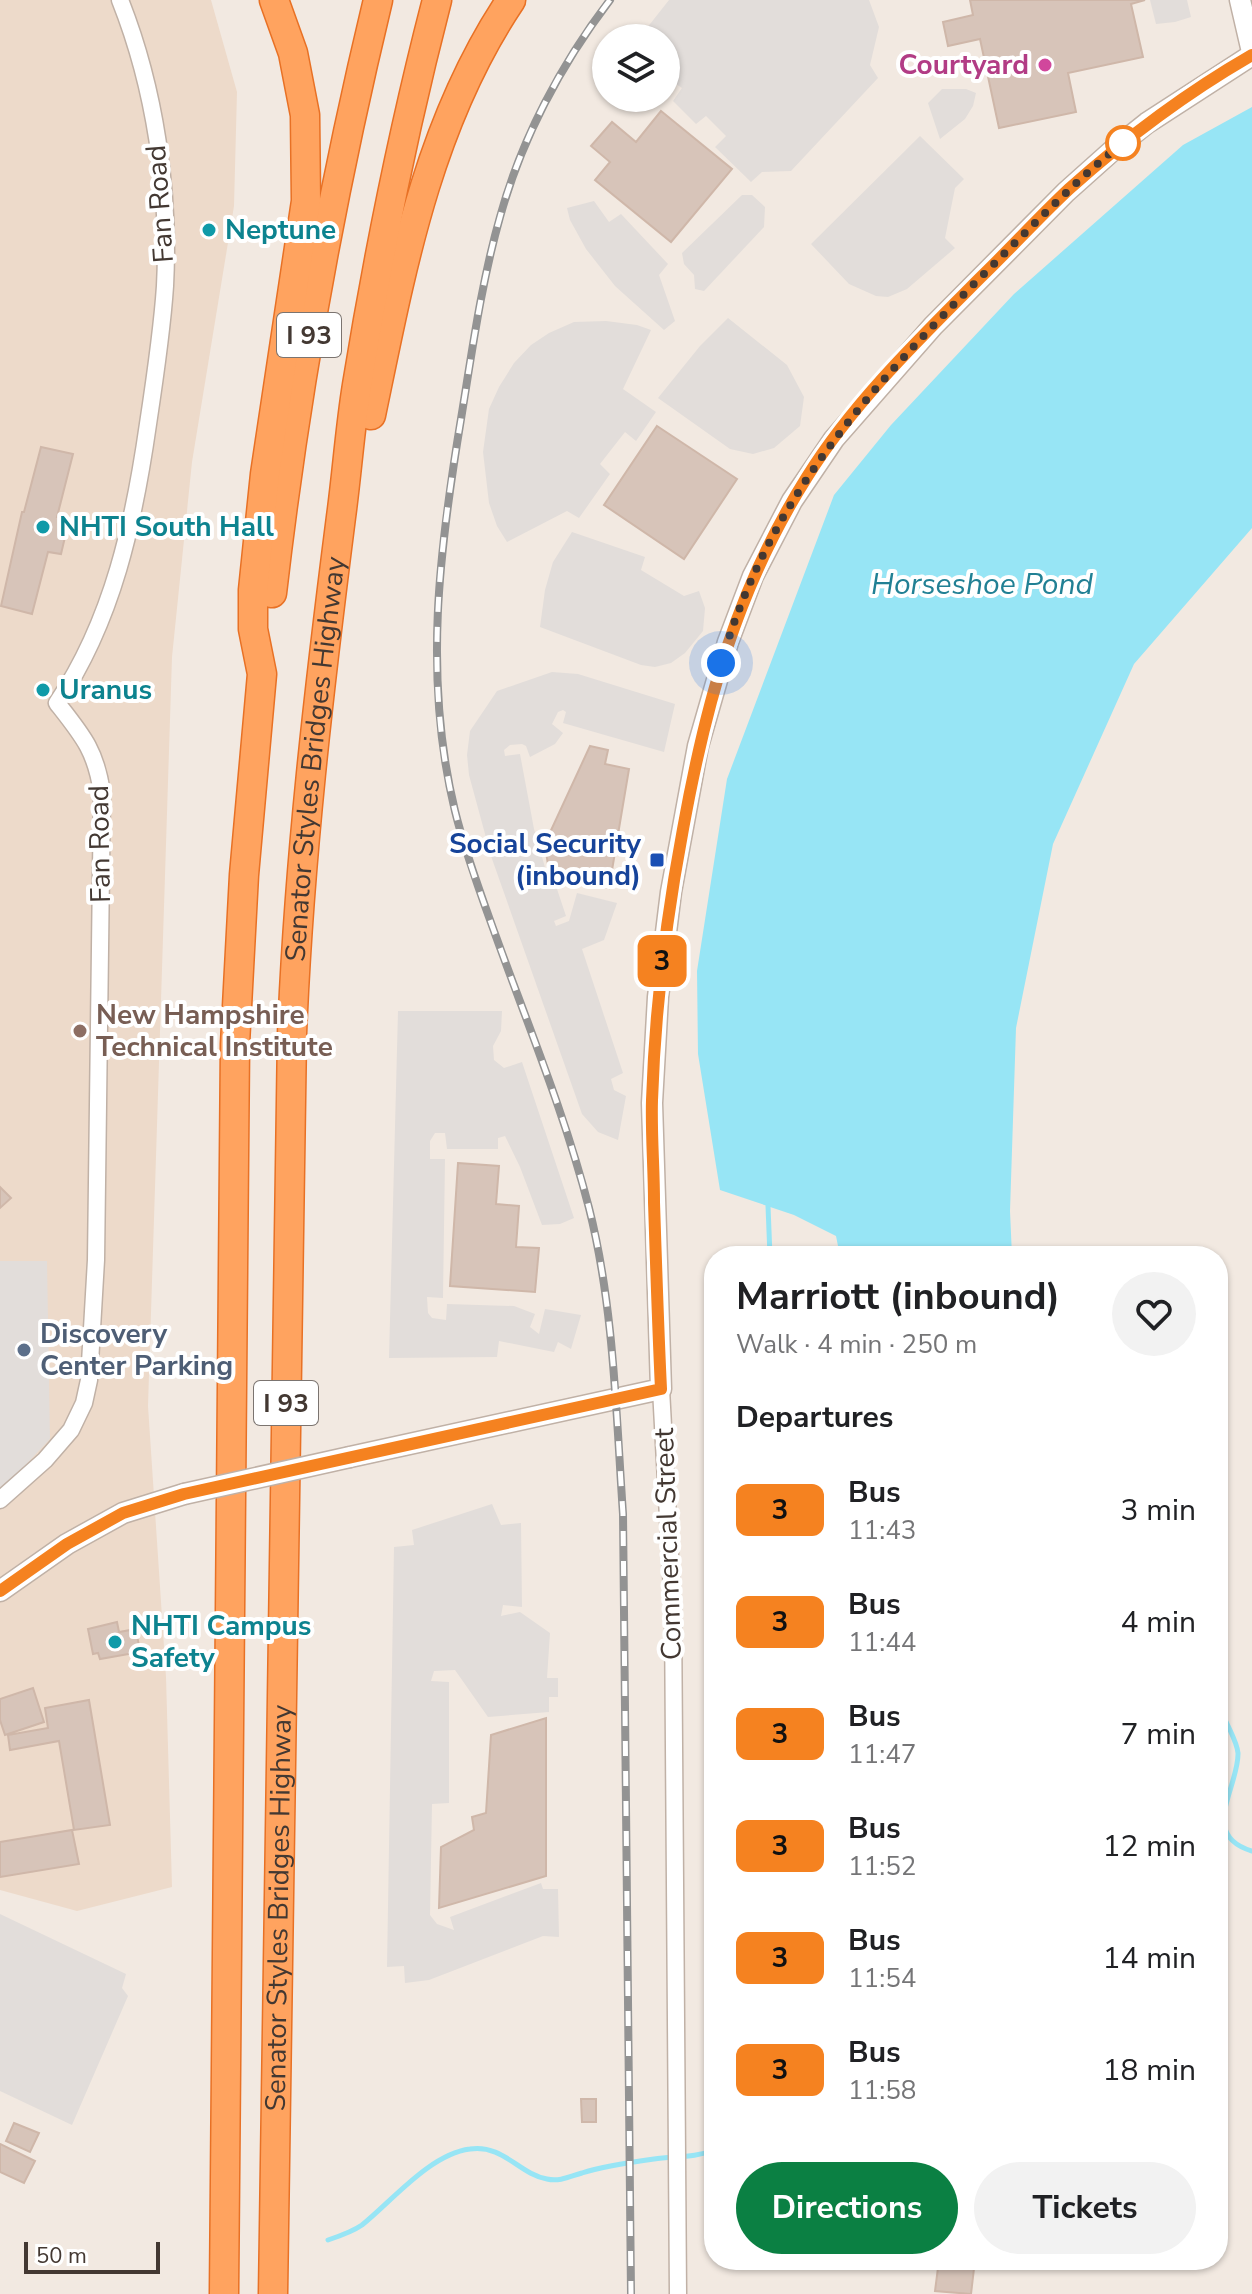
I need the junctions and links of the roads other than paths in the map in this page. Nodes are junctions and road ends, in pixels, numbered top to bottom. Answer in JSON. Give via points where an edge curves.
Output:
{"nodes":[{"id":1,"x":120,"y":0,"type":"edge"},
{"id":2,"x":274,"y":0,"type":"edge"},
{"id":3,"x":378,"y":0,"type":"edge"},
{"id":4,"x":437,"y":0,"type":"edge"},
{"id":5,"x":511,"y":0,"type":"edge"},
{"id":6,"x":1240,"y":0,"type":"edge"},
{"id":7,"x":1252,"y":54,"type":"edge"},
{"id":8,"x":341,"y":515,"type":"junction"},
{"id":9,"x":262,"y":674,"type":"junction"},
{"id":10,"x":661,"y":1389,"type":"junction"},
{"id":11,"x":0,"y":1500,"type":"edge"},
{"id":12,"x":0,"y":1591,"type":"edge"},
{"id":13,"x":224,"y":2294,"type":"edge"},
{"id":14,"x":273,"y":2294,"type":"edge"},
{"id":15,"x":678,"y":2294,"type":"edge"}],
"edges":[{"from":1,"to":11,"type":"street","name":"Fan Road","via":[[142,68],[160,166],[165,286],[139,484],[124,547],[94,640],[57,703],[87,741],[102,793],[92,1350],[84,1403],[71,1430]]},
{"from":2,"to":9,"type":"highway","via":[[293,53],[305,115],[306,201],[253,590],[253,629]]},
{"from":3,"to":9,"type":"highway","number":"I 93","via":[[313,305]]},
{"from":4,"to":8,"type":"highway","name":"Senator Styles Bridges Highway","number":"I 93","via":[[381,253]]},
{"from":5,"to":8,"type":"highway","via":[[458,92],[424,186],[363,451]]},
{"from":6,"to":7,"type":"street"},
{"from":7,"to":10,"type":"street","name":"Commercial Street","via":[[1113,150],[933,326],[834,439],[758,564],[728,642],[698,746],[658,997],[652,1103]]},
{"from":8,"to":14,"type":"highway","name":"Senator Styles Bridges Highway","number":"I 93","via":[[296,927]]},
{"from":9,"to":13,"type":"highway","number":"I 93","via":[[235,1044]]},
{"from":10,"to":12,"type":"street","bridge":true,"via":[[184,1494],[123,1513]]},
{"from":10,"to":15,"type":"street","name":"Commercial Street","via":[[673,1609]]}]}
